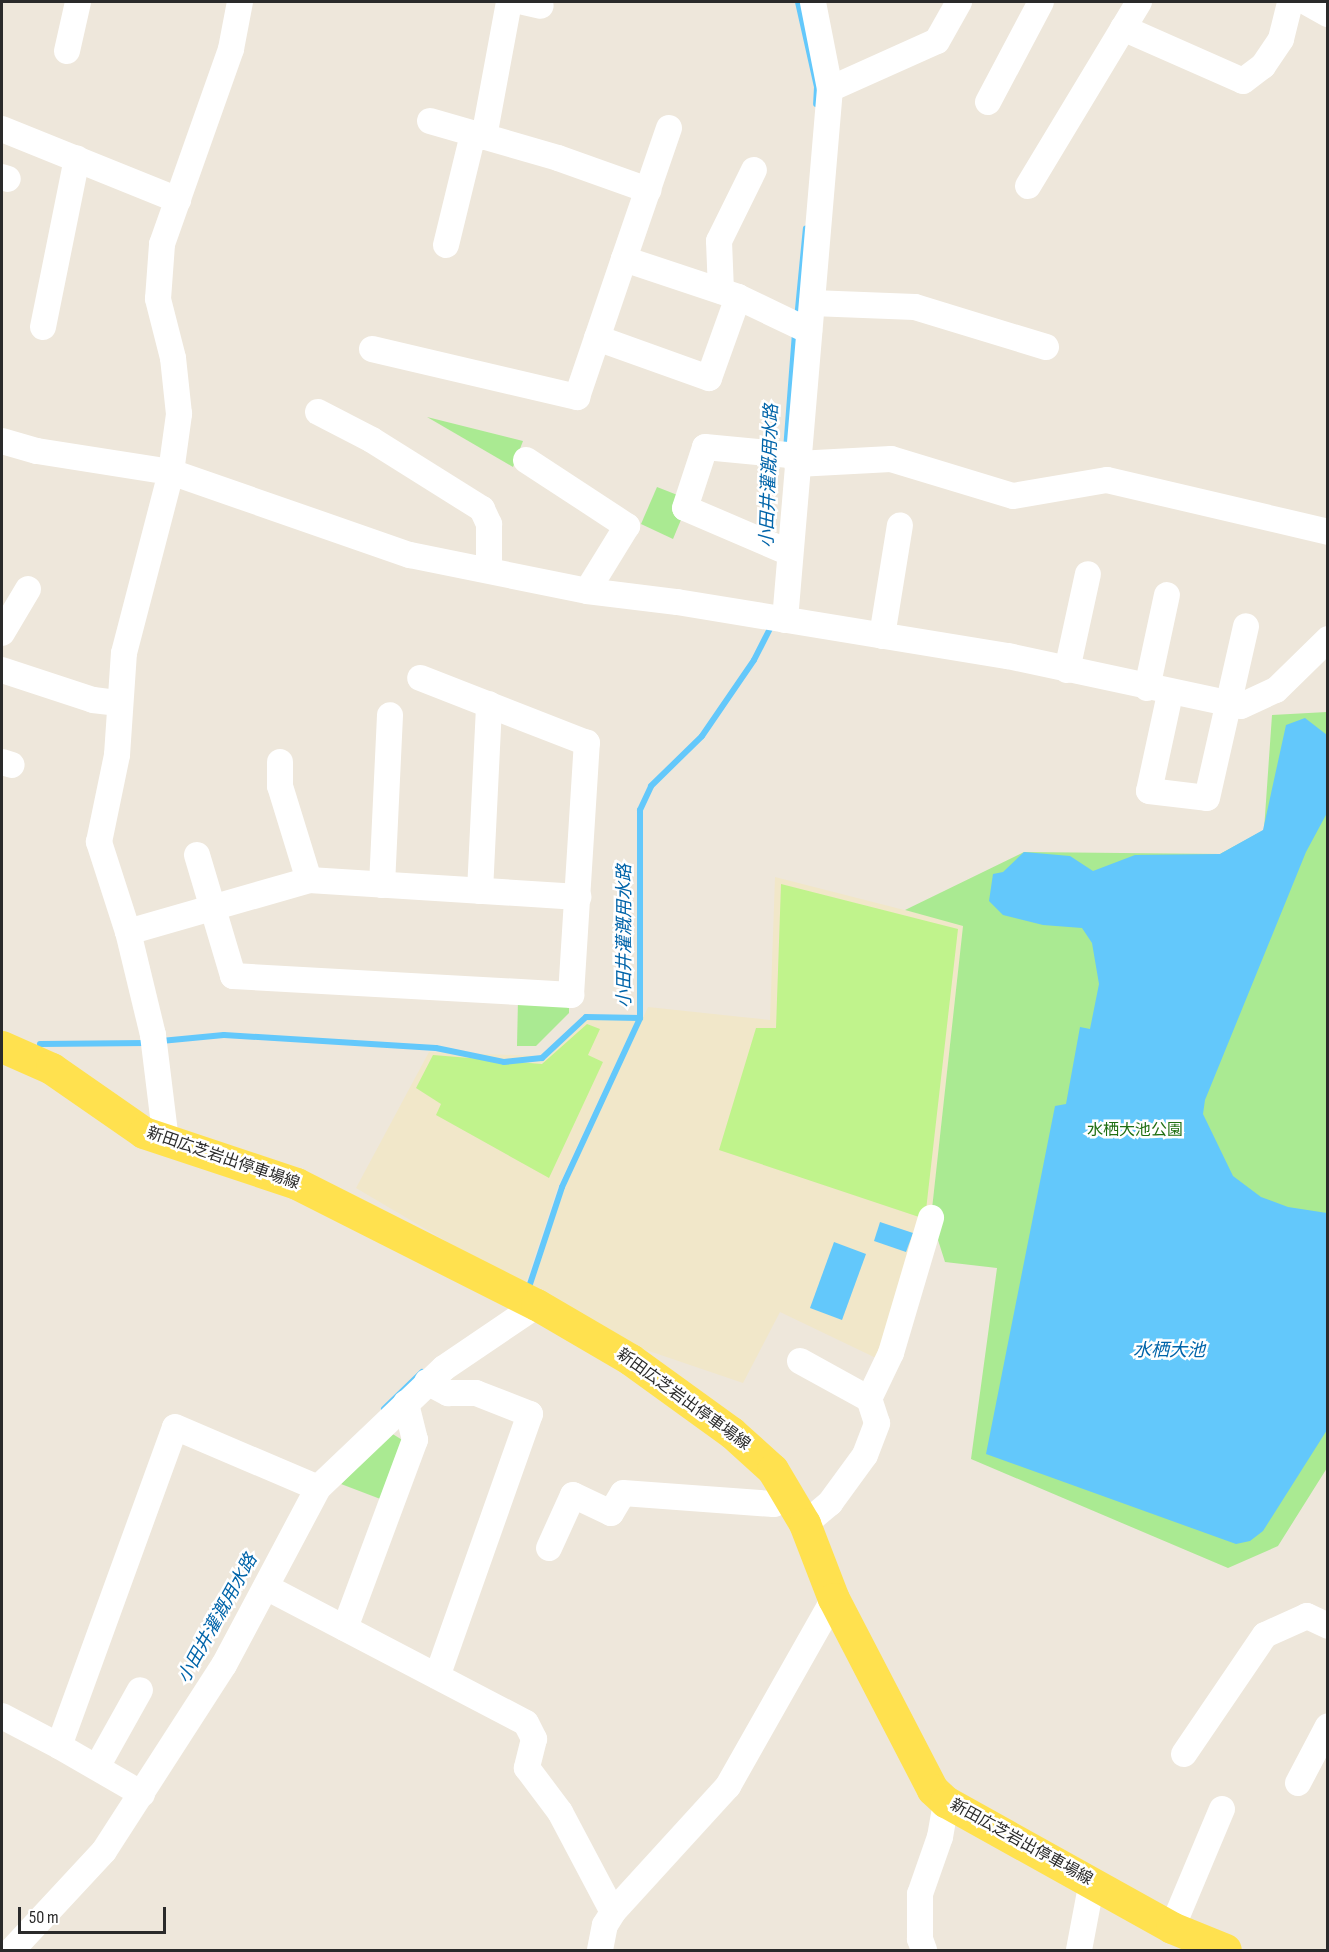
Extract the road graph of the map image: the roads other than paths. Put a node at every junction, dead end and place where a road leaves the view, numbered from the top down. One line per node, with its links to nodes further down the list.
1 (78, 2): 12 (street)
2 (240, 2): 23 (street)
3 (509, 2): 18 (street)
4 (813, 2): 13 (street)
5 (959, 2): 13 (street)
6 (1041, 2): 14 (street)
7 (1138, 2): 11 (street)
8 (1290, 2): 11 (street)
9 (1306, 2): 10 (street)
10 (1328, 14)
11 (1123, 28): 21 (street)
12 (67, 51)
13 (830, 89): 27 (street)
14 (988, 102)
15 (430, 121): 18 (street)
16 (669, 128): 22 (street)
17 (2, 129): 19 (street)
18 (478, 135): 22 (street); 24 (street)
19 (77, 158): 23 (street); 28 (street)
20 (754, 170): 26 (street)
21 (1028, 186)
22 (648, 190): 25 (street)
23 (178, 200): 37 (street)
24 (446, 245)
25 (624, 259): 26 (street); 30 (street)
26 (730, 294): 29 (street); 30 (street)
27 (812, 303): 29 (street); 31 (street)
28 (43, 327)
29 (809, 331): 35 (street)
30 (597, 338): 32 (street)
31 (1046, 347)
32 (372, 349)
33 (318, 412): 41 (street)
34 (2, 441): 37 (street)
35 (792, 457): 39 (street); 40 (street); 40 (street)
36 (526, 460): 44 (street)
37 (171, 472): 41 (street); 55 (street)
38 (900, 525): 49 (street)
39 (1328, 532)
40 (785, 551): 46 (street)
41 (489, 570): 44 (street)
42 (1088, 574): 52 (street)
43 (28, 589): 48 (street)
44 (587, 591): 46 (street)
45 (1167, 595): 54 (street)
46 (775, 618): 49 (street)
47 (1246, 626): 57 (street)
48 (2, 633)
49 (882, 636): 52 (street)
50 (1328, 639): 57 (street)
51 (2, 670): 55 (street)
52 (1067, 670): 54 (street)
53 (420, 678): 56 (street)
54 (1159, 691): 57 (street); 57 (street)
55 (119, 703): 66 (street)
56 (489, 704): 63 (street); 64 (street)
57 (1228, 704)
58 (390, 715): 62 (street)
59 (280, 762): 61 (street)
60 (197, 855): 65 (street)
61 (309, 880): 62 (street); 65 (street)
62 (382, 885): 63 (street)
63 (480, 891): 64 (street)
64 (578, 897): 65 (street)
65 (212, 906): 66 (street)
66 (128, 932): 68 (street)
67 (2, 1047): 68 (main road, 新田広芝岩出停車場線)
68 (166, 1141): 70 (main road, 新田広芝岩出停車場線)
69 (931, 1218): 73 (street)
70 (537, 1305): 72 (street); 76 (main road, 新田広芝岩出停車場線)
71 (800, 1360): 73 (street)
72 (427, 1382): 74 (street); 83 (street)
73 (869, 1399): 77 (street)
74 (406, 1403): 75 (street); 82 (street)
75 (310, 1485): 79 (street); 87 (street)
76 (790, 1497): 77 (main road, 新田広芝岩出停車場線); 78 (street)
77 (805, 1524): 80 (main road, 新田広芝岩出停車場線)
78 (549, 1548)
79 (266, 1587): 82 (street); 91 (street)
80 (834, 1599): 92 (main road, 新田広芝岩出停車場線); 95 (street)
81 (1328, 1626): 88 (street)
82 (345, 1628): 83 (street)
83 (437, 1676): 95 (street)
84 (140, 1690): 89 (street)
85 (2, 1716): 87 (street)
86 (1328, 1726): 90 (street)
87 (59, 1746): 89 (street)
88 (1184, 1754)
89 (97, 1767): 91 (street)
90 (1298, 1783)
91 (136, 1791): 97 (street)
92 (946, 1802): 94 (main road, 新田広芝岩出停車場線); 99 (street)
93 (1222, 1809): 96 (street)
94 (1092, 1881): 96 (main road, 新田広芝岩出停車場線); 100 (street)
95 (613, 1912): 98 (street)
96 (1172, 1928): 101 (main road, 新田広芝岩出停車場線)
97 (12, 1950)
98 (600, 1950)
99 (924, 1950)
100 (1079, 1950)
101 (1226, 1950)

